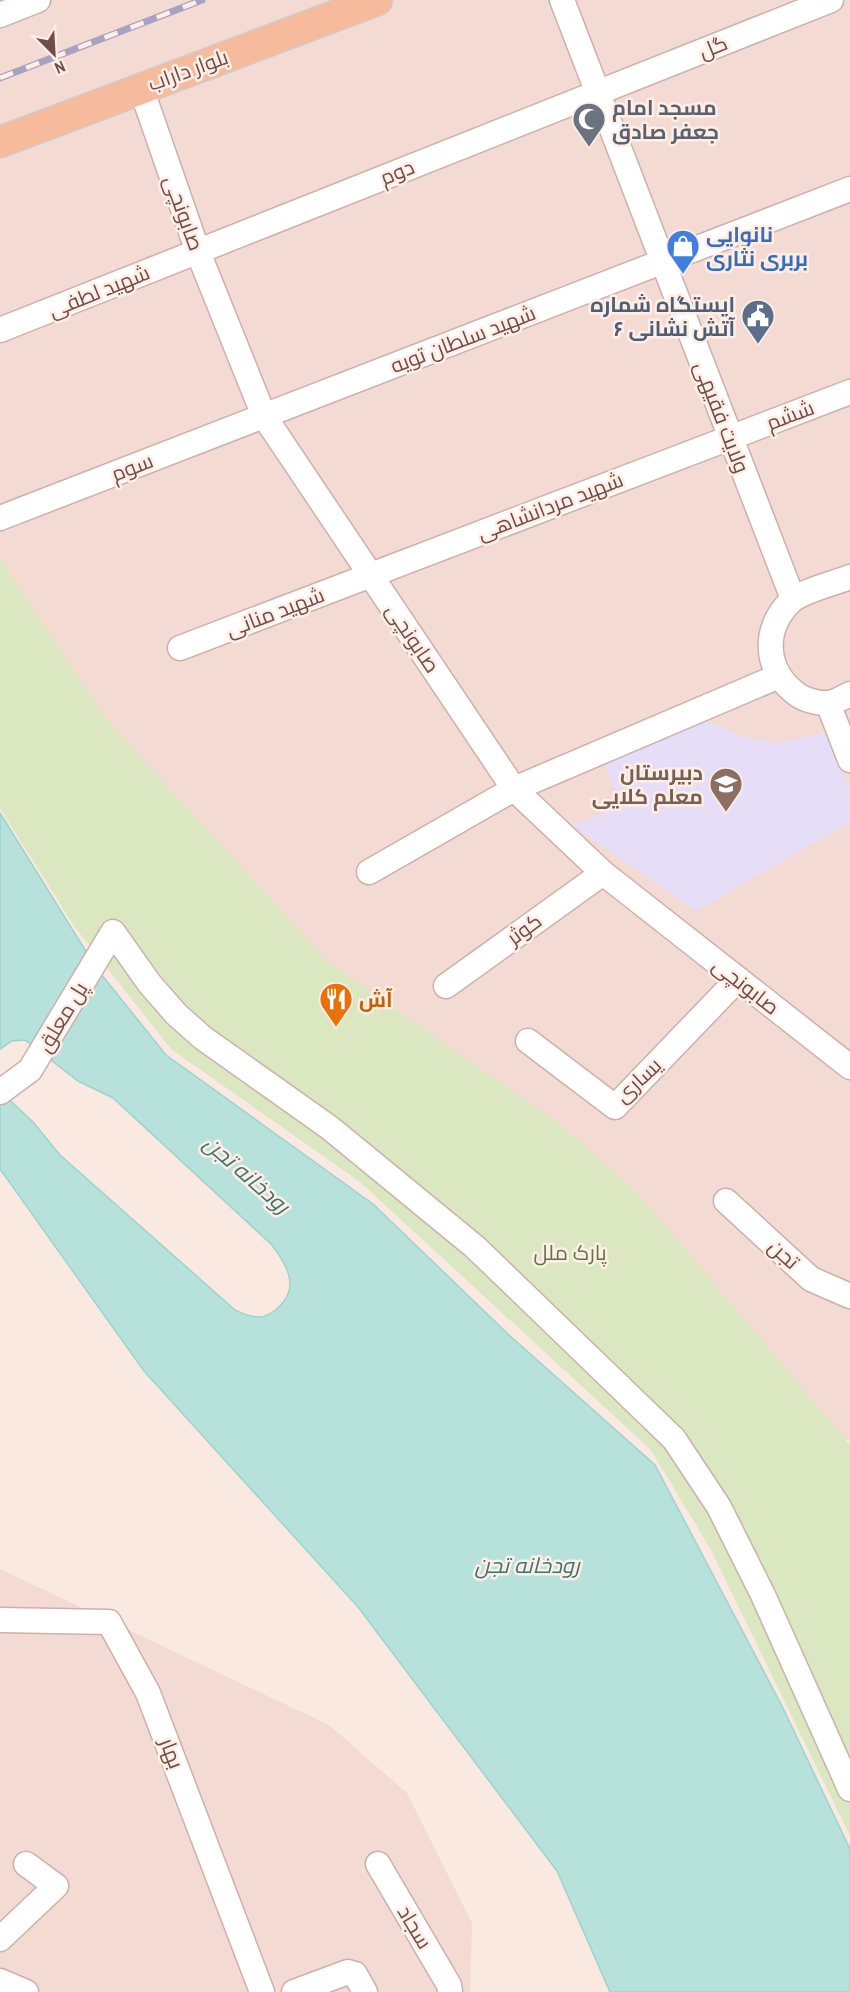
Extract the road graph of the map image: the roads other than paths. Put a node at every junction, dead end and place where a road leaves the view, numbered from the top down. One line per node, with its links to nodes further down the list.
1 (38, 0): 5 (street)
2 (377, 0): 6 (main road, بلوار داراب)
3 (561, 0): 7 (street, ولایت فقیهی)
4 (831, 0): 7 (street, گل)
5 (0, 15)
6 (141, 88): 8 (main road, بلوار داراب); 10 (street, صابونچی)
7 (596, 93): 10 (street, دوم); 11 (street, ولایت فقیهی)
8 (0, 142)
9 (850, 189): 11 (street, شهید سلطان تویه)
10 (198, 252): 12 (street, شهید لطفی); 14 (street, صابونچی)
11 (662, 262): 14 (street, شهید سلطان تویه); 15 (street, ولایت فقیهی)
12 (0, 330)
13 (850, 392): 15 (street, ششم)
14 (264, 416): 16 (street, سوم); 17 (street, صابونچی)
15 (730, 437): 17 (street, شهید مردانشاهی); 19 (street, ولایت فقیهی)
16 (0, 518)
17 (371, 575): 20 (street, شهید منانی); 25 (street, صابونچی)
18 (850, 577): 19 (street)
19 (793, 599): 21 (street)
20 (180, 648)
21 (779, 676): 23 (street); 25 (street)
22 (850, 694): 23 (street)
23 (828, 703): 24 (street)
24 (850, 760)
25 (514, 789): 26 (street); 27 (street, صابونچی)
26 (369, 872)
27 (603, 873): 28 (street, صابونچی); 29 (street, کوثر)
28 (738, 979): 30 (street, یساری); 31 (street, صابونچی)
29 (446, 986)
30 (528, 1041)
31 (850, 1067)
32 (0, 1092): 36 (street, پل معلق)
33 (726, 1201): 34 (street, تجن)
34 (850, 1296)
35 (0, 1620): 42 (street, بهار)
36 (850, 1789)
37 (26, 1864): 39 (street)
38 (378, 1864): 45 (street, سجاد)
39 (0, 1939)
40 (0, 1980): 41 (street)
41 (27, 1992)
42 (262, 1992)
43 (294, 1992): 44 (street)
44 (365, 1992)
45 (450, 1992)

